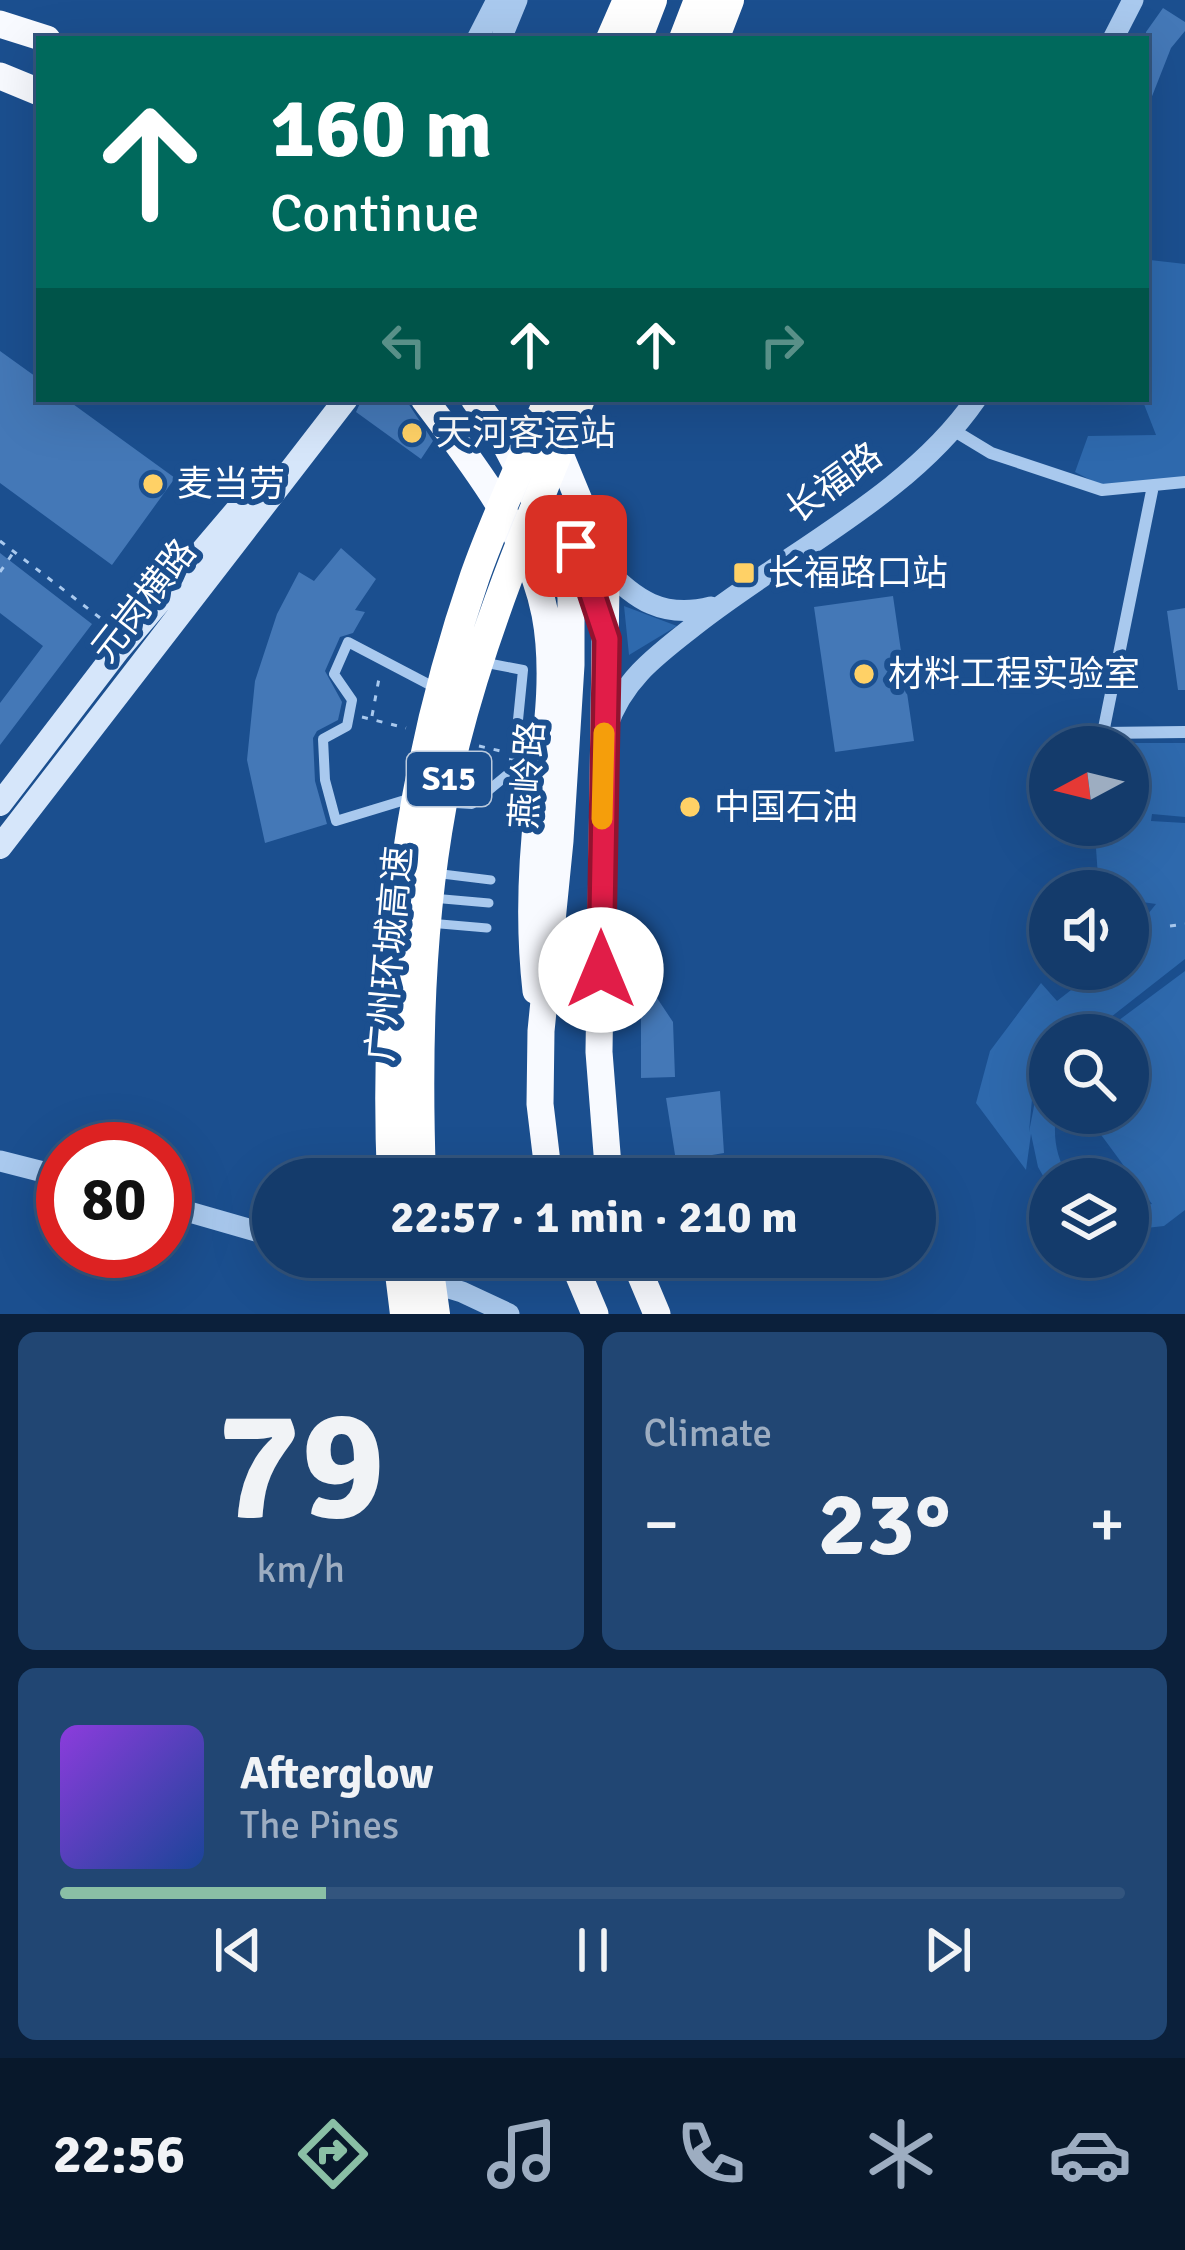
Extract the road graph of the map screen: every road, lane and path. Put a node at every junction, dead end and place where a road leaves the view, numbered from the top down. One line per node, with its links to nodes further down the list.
1 (497, 0): 10 (street)
2 (517, 0): 11 (street)
3 (628, 0): 12 (highway)
4 (652, 0): 13 (highway)
5 (699, 0): 14 (highway)
6 (729, 0): 15 (highway)
7 (1133, 0): 16 (street)
8 (0, 24): 9 (highway)
9 (38, 36)
10 (479, 36)
11 (502, 36)
12 (612, 36)
13 (638, 36)
14 (685, 36)
15 (715, 36)
16 (1115, 36)
17 (0, 76): 18 (highway)
18 (36, 91)
19 (327, 402): 32 (main road, 元岗横路)
20 (344, 402): 46 (main road, 元岗横路)
21 (426, 402): 55 (highway)
22 (476, 402): 55 (highway, 燕岭路)
23 (497, 402): 39 (highway)
24 (536, 402): 35 (highway, 燕岭路)
25 (548, 402): 56 (highway, 广州环城高速 / S15, bridge)
26 (579, 402): 57 (highway, 广州环城高速 / S15, bridge)
27 (974, 402): 28 (street, 长福路)
28 (953, 430): 31 (street); 37 (street, 长福路)
29 (219, 466): 32 (path)
30 (1185, 482): 31 (street)
31 (1153, 486): 42 (street)
32 (253, 493): 38 (main road, 元岗横路)
33 (0, 541): 34 (path)
34 (14, 552): 36 (path); 38 (path)
35 (602, 566): 37 (street); 39 (highway, 燕岭路)
36 (0, 572)
37 (718, 606): 43 (street, 长福路)
38 (128, 639): 45 (main road, 元岗横路)
39 (607, 639): 43 (highway, 燕岭路)
40 (382, 656): 41 (path)
41 (371, 720)
42 (1185, 732)
43 (604, 733): 59 (highway, 燕岭路)
44 (323, 739): 44 (street)
45 (0, 804)
46 (0, 848)
47 (423, 872): 48 (lane)
48 (491, 880)
49 (420, 897): 50 (lane)
50 (489, 902)
51 (418, 922): 54 (lane)
52 (1185, 924): 53 (path)
53 (1169, 926)
54 (487, 928)
55 (541, 1031): 58 (highway, 燕岭路)
56 (392, 1158)
57 (420, 1158)
58 (546, 1158)
59 (607, 1158)
60 (0, 1161): 61 (street)
61 (36, 1170)
62 (192, 1213): 63 (street)
63 (252, 1230)
64 (401, 1278): 69 (highway, bridge)
65 (416, 1278): 71 (street)
66 (430, 1278): 70 (highway, bridge)
67 (580, 1278): 72 (highway)
68 (642, 1278): 73 (highway)
69 (405, 1314)
70 (434, 1314)
71 (508, 1314)
72 (596, 1314)
73 (657, 1314)

